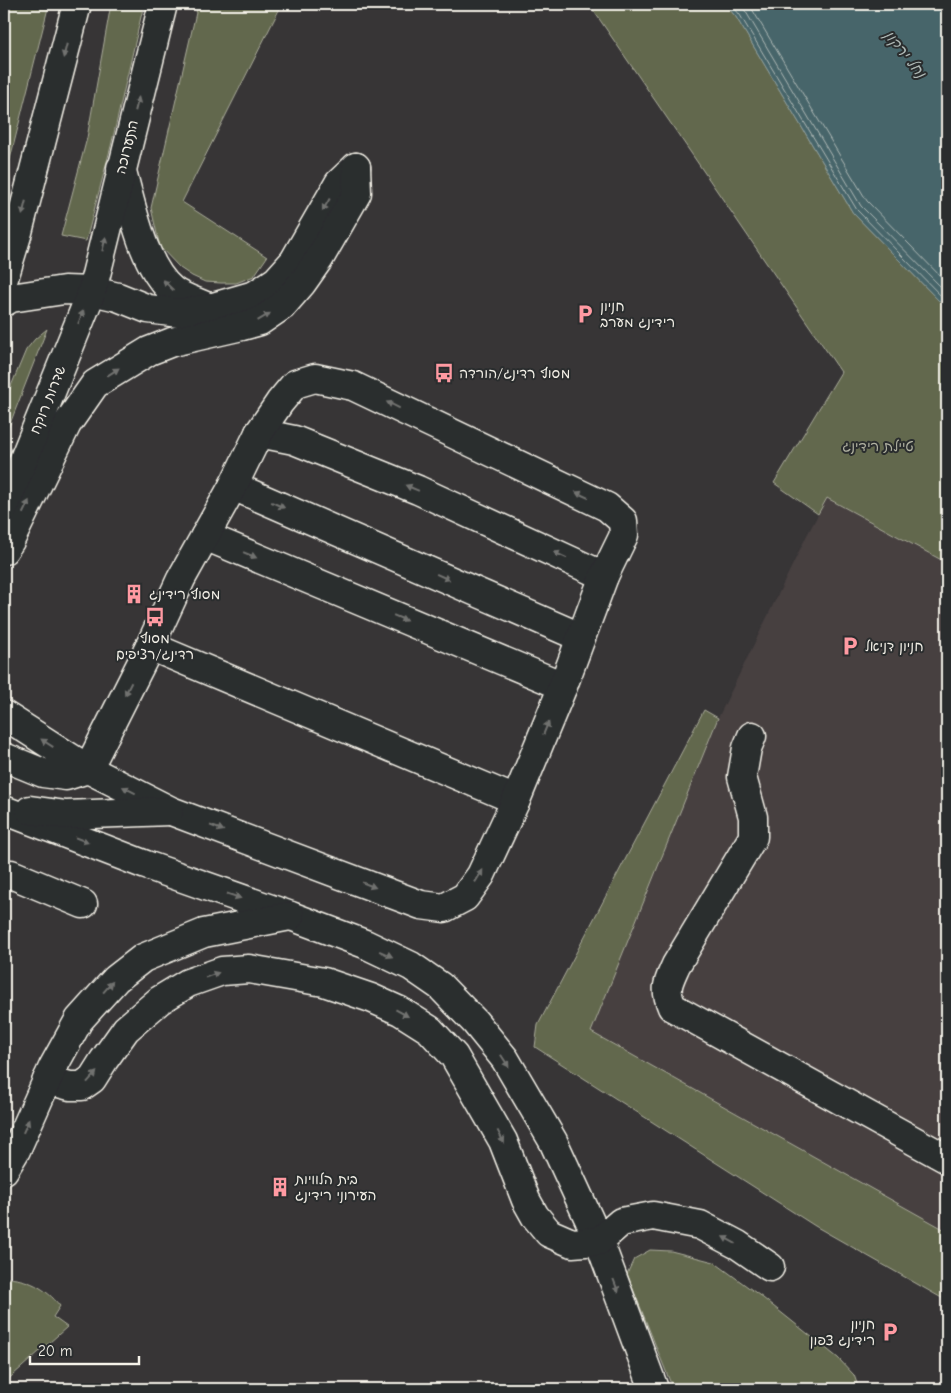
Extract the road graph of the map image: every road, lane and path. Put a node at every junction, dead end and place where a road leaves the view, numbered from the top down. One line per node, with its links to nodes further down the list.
1 (77, 4): 4 (main road, one-way to 4)
2 (163, 4): 3 (main road, התערוכה, one-way to 2)
3 (121, 168): 5 (main road, התערוכה, one-way to 3); 7 (main road, one-way to 3)
4 (4, 278)
5 (92, 291): 6 (main road); 7 (main road); 10 (main road, שדרות רוקח, one-way to 5)
6 (4, 302)
7 (210, 308): 12 (main road, one-way to 7)
8 (259, 433): 9 (main road); 13 (main road, one-way to 8); 13 (main road, one-way to 8)
9 (233, 486): 11 (main road); 14 (main road, one-way to 14)
10 (4, 508)
11 (205, 536): 15 (main road); 16 (main road, one-way to 16)
12 (4, 550)
13 (604, 576): 14 (main road)
14 (580, 637): 16 (main road)
15 (150, 646): 20 (main road, one-way to 20); 21 (main road)
16 (563, 686): 21 (main road, one-way to 16)
17 (4, 715): 20 (main road, one-way to 17)
18 (752, 736): 28 (main road)
19 (4, 757): 20 (main road)
20 (88, 769): 23 (main road, one-way to 20)
21 (516, 800): 23 (main road, one-way to 21)
22 (4, 808): 23 (main road); 26 (main road, one-way to 26)
23 (171, 810)
24 (4, 874): 25 (main road)
25 (83, 904)
26 (291, 916): 27 (main road, one-way to 26); 30 (main road, one-way to 30)
27 (47, 1080): 29 (main road, one-way to 27); 30 (main road, one-way to 30)
28 (947, 1159)
29 (4, 1170)
30 (599, 1241): 31 (main road, one-way to 30); 32 (main road, one-way to 32)
31 (770, 1267)
32 (654, 1389)

